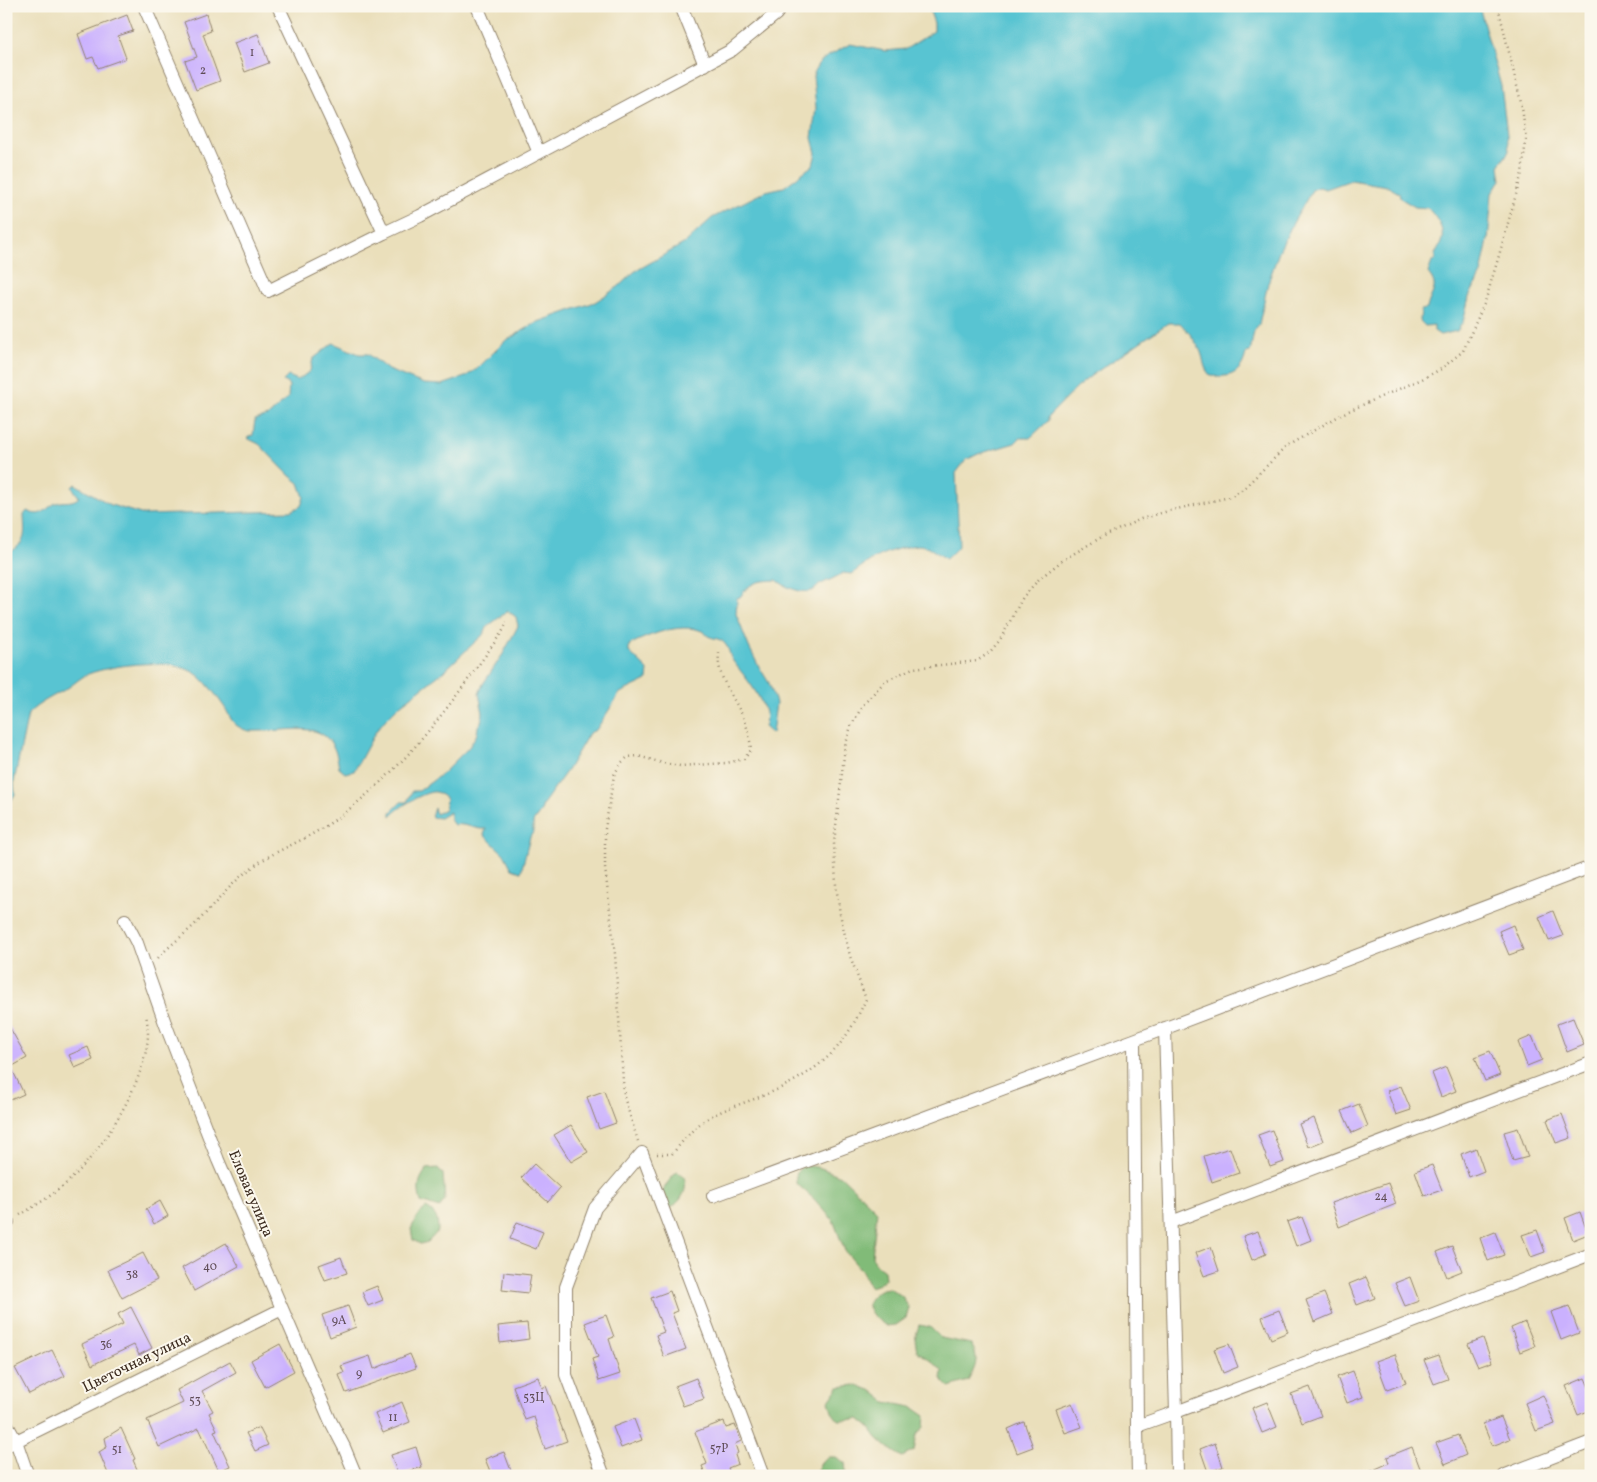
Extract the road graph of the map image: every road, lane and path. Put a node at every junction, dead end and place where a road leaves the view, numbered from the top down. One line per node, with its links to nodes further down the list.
1 (144, 6): 9 (street)
2 (278, 6): 9 (street)
3 (476, 6): 8 (street)
4 (681, 6): 7 (street)
5 (782, 6): 7 (street)
6 (1498, 6): 19 (path)
7 (704, 65): 8 (street)
8 (539, 153): 9 (street)
9 (384, 233)
10 (506, 622): 14 (path)
11 (719, 653): 19 (path)
12 (1591, 867): 16 (street)
13 (125, 920): 14 (street, Еловая улица)
14 (147, 972): 24 (street, Еловая улица)
15 (145, 1005): 22 (path)
16 (1165, 1028): 17 (street); 21 (street)
17 (1134, 1040): 20 (street); 27 (street)
18 (1591, 1063): 21 (street)
19 (642, 1153): 32 (street); 33 (street)
20 (713, 1196)
21 (1171, 1222): 25 (street)
22 (7, 1223)
23 (1591, 1254): 25 (street)
24 (282, 1309): 29 (street, Цветочная улица); 31 (street, Еловая улица)
25 (1176, 1412): 27 (street); 35 (street)
26 (6, 1423): 29 (street)
27 (1137, 1426): 34 (street)
28 (1591, 1442): 36 (street)
29 (11, 1443): 30 (street)
30 (28, 1476)
31 (356, 1476)
32 (604, 1476)
33 (763, 1476)
34 (1138, 1476)
35 (1177, 1476)
36 (1503, 1476)

